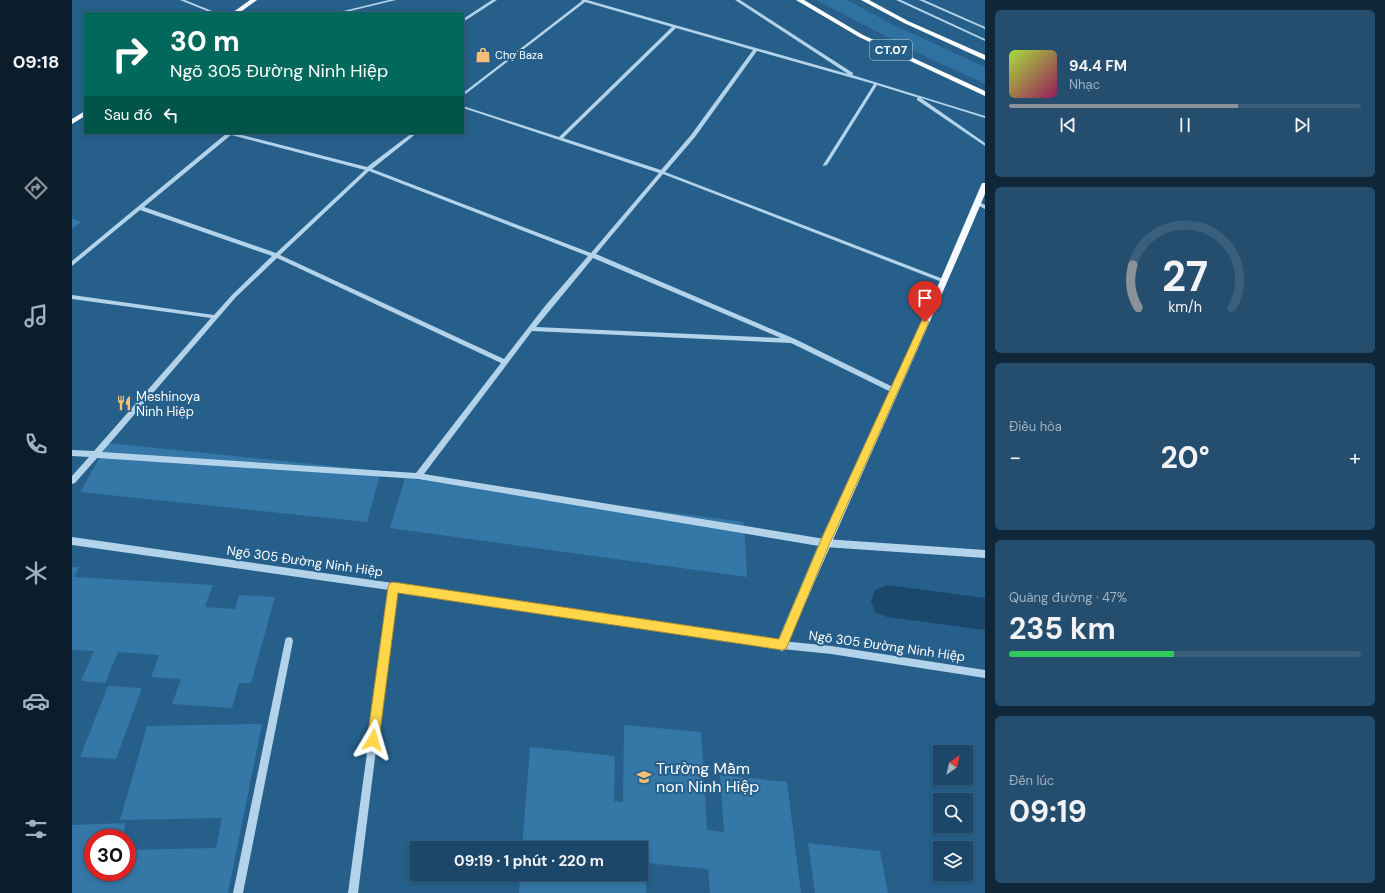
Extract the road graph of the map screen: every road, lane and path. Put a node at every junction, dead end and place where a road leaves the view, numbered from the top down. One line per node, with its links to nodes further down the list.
1 (182, 0): 13 (street)
2 (254, 0): 14 (main road)
3 (394, 0): 15 (street)
4 (495, 0): 16 (street)
5 (584, 0): 17 (street); 24 (street)
6 (737, 0): 22 (street)
7 (799, 0): 25 (highway, CT.07)
8 (864, 0): 21 (highway, CT.07)
9 (898, 0): 19 (street)
10 (921, 0): 12 (street)
11 (938, 0): 12 (street)
12 (934, 6): 18 (street)
13 (212, 12)
14 (236, 12)
15 (341, 12)
16 (464, 20)
17 (674, 26): 20 (street); 34 (street)
18 (985, 28)
19 (985, 40)
20 (756, 48): 22 (street); 38 (street)
21 (985, 58)
22 (856, 78): 23 (street)
23 (876, 84): 26 (street); 36 (street)
24 (464, 94)
25 (985, 94)
26 (912, 95): 29 (street); 35 (street)
27 (464, 107): 34 (street)
28 (84, 114): 30 (main road)
29 (985, 117)
30 (72, 122)
31 (228, 134): 41 (street)
32 (233, 134): 37 (street)
33 (414, 134): 37 (street)
34 (559, 139): 38 (street)
35 (985, 145)
36 (825, 165)
37 (368, 169): 42 (street); 43 (street)
38 (662, 172): 42 (street); 45 (street)
39 (985, 185): 40 (main road)
40 (981, 205): 45 (main road)
41 (140, 208): 43 (street); 44 (street)
42 (592, 255): 48 (street); 49 (street)
43 (277, 256): 47 (street); 50 (street)
44 (72, 264)
45 (944, 281): 51 (main road)
46 (72, 298): 47 (street)
47 (216, 317): 53 (street)
48 (531, 329): 49 (street); 50 (street)
49 (793, 341): 51 (street)
50 (505, 362): 54 (street)
51 (893, 390): 57 (main road)
52 (72, 453): 53 (street)
53 (95, 456): 54 (street); 55 (street)
54 (418, 476): 57 (street)
55 (72, 482)
56 (72, 541): 59 (street, Ngõ 305 Đường Ninh Hiệp)
57 (825, 543): 58 (street); 61 (main road)
58 (985, 554)
59 (393, 587): 61 (street, Ngõ 305 Đường Ninh Hiệp); 64 (street)
60 (289, 641): 63 (street)
61 (782, 645): 62 (street, Ngõ 305 Đường Ninh Hiệp)
62 (985, 674)
63 (238, 893)
64 (353, 893)

